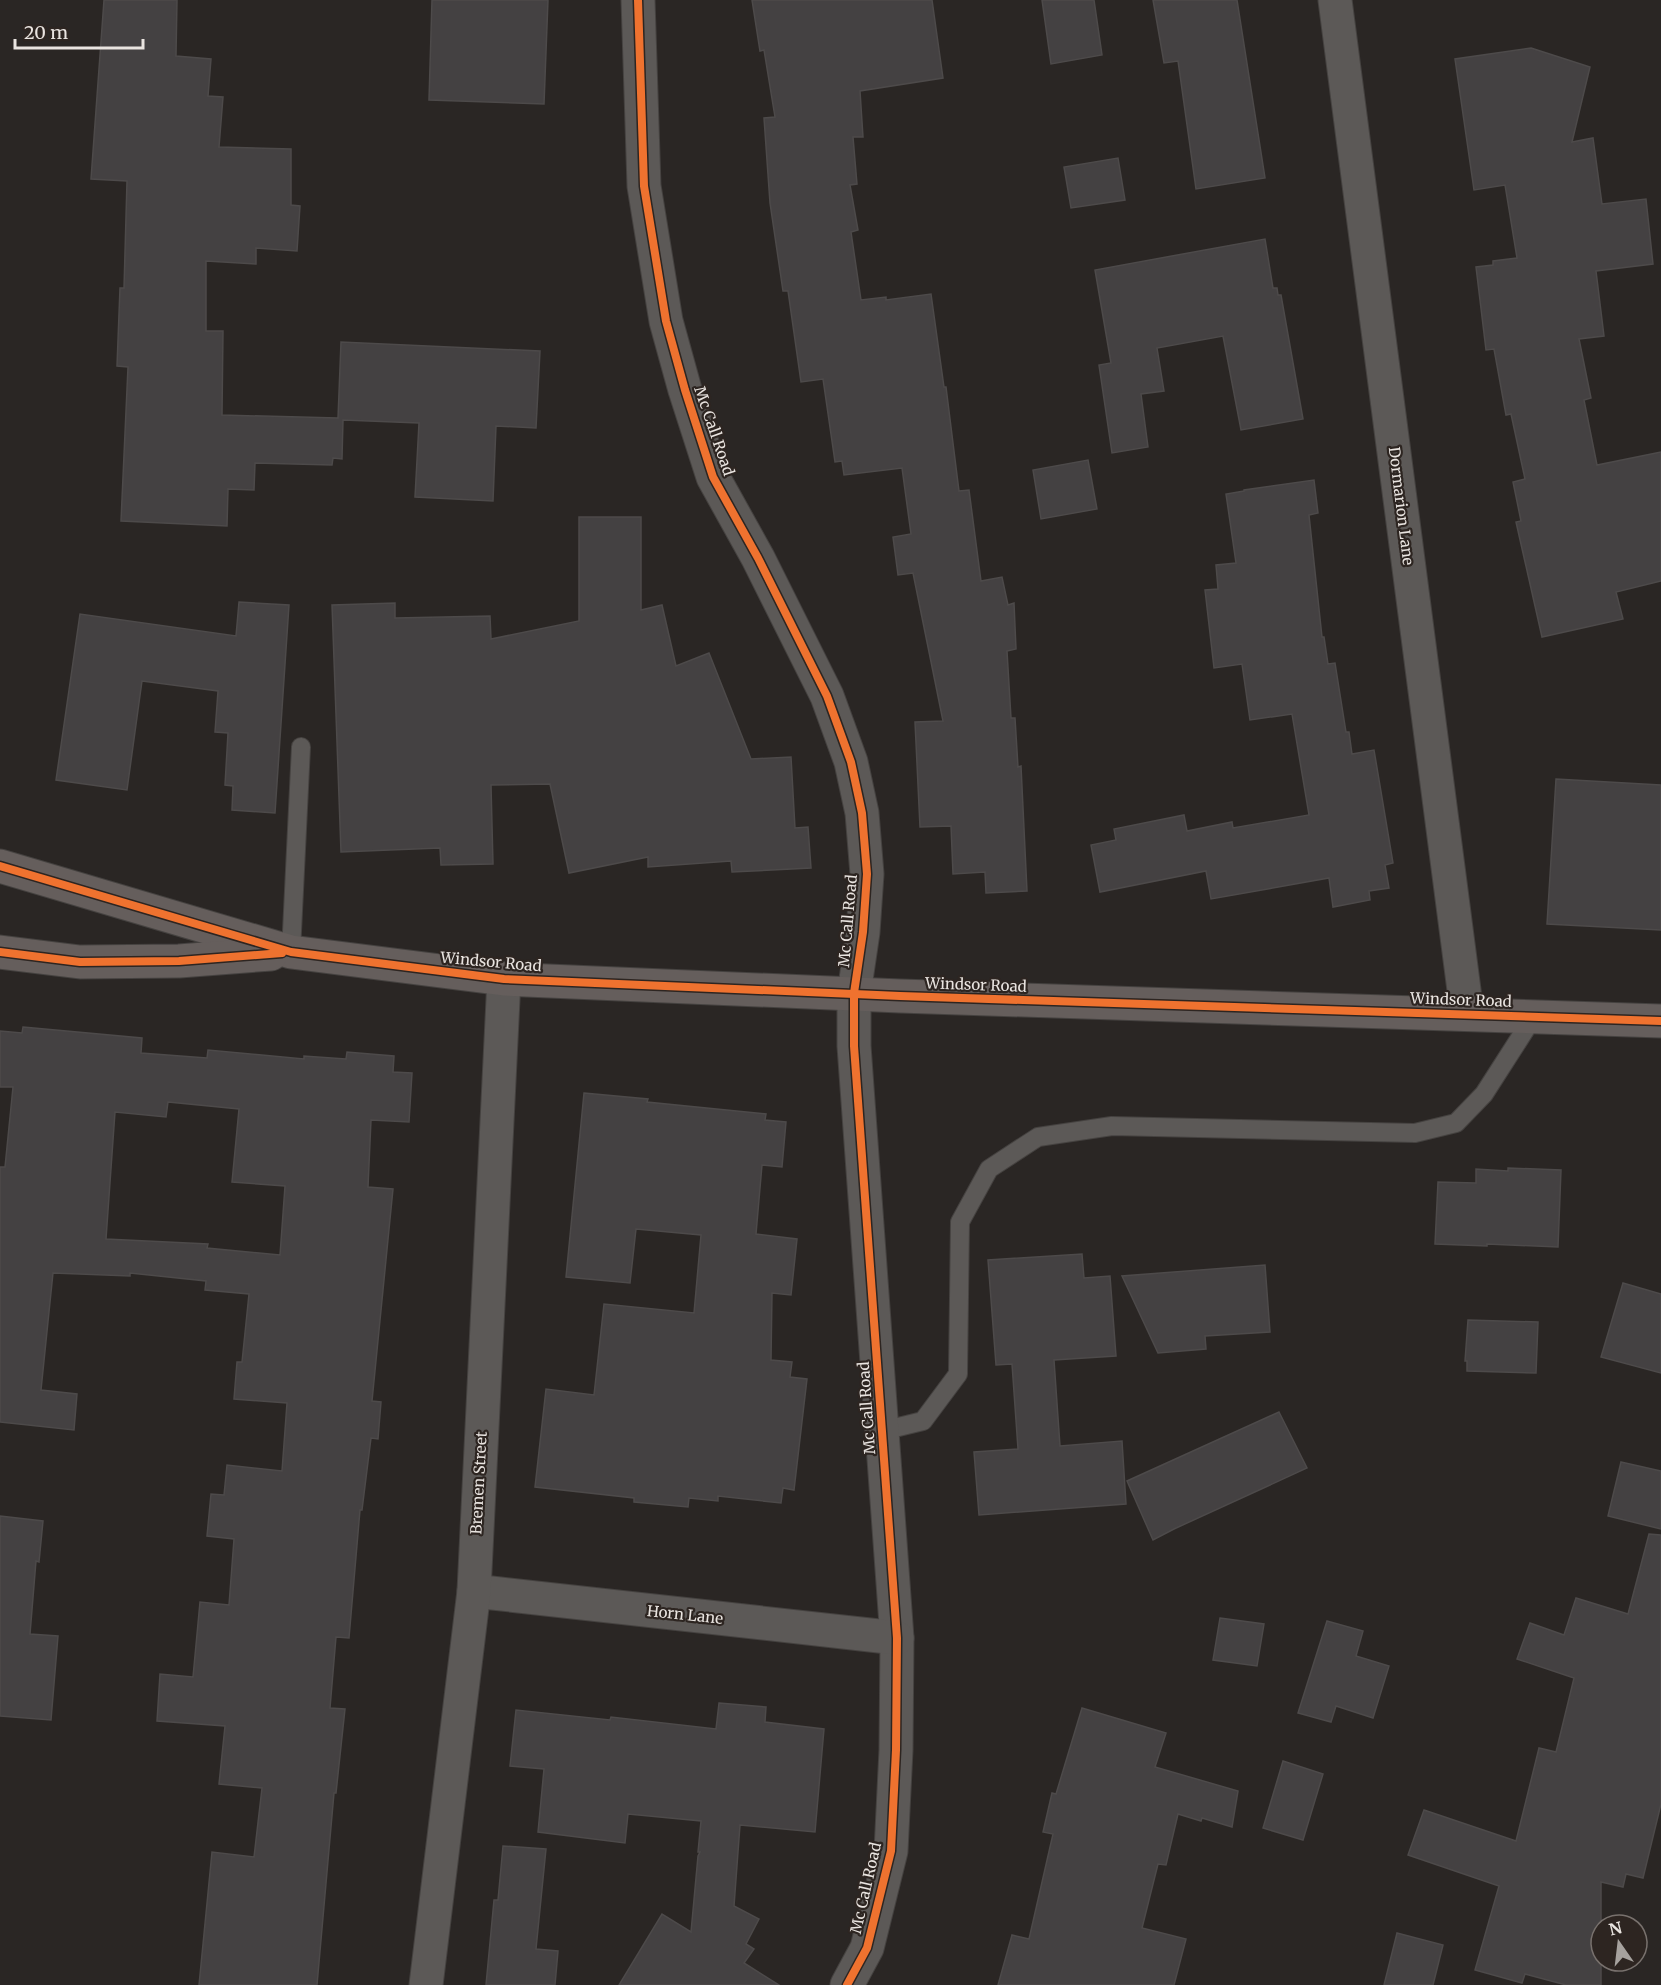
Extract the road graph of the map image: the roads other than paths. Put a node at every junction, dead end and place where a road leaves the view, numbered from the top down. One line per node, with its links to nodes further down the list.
1 (638, 0): 8 (street, Mc Call Road)
2 (1335, 0): 9 (street, Dormarion Lane)
3 (301, 747): 6 (lane)
4 (0, 866): 6 (street, Windsor Road)
5 (0, 952): 6 (street, Windsor Road)
6 (291, 952): 7 (street, Windsor Road)
7 (504, 979): 8 (street, Windsor Road); 13 (street, Bremen Street)
8 (854, 993): 9 (street, Windsor Road); 12 (street, Mc Call Road)
9 (1467, 1013): 10 (street, Windsor Road)
10 (1534, 1016): 11 (street, Windsor Road); 12 (lane)
11 (1661, 1021)
12 (882, 1431): 14 (street, Mc Call Road)
13 (474, 1591): 14 (street, Horn Lane); 15 (street, Bremen Street)
14 (897, 1638): 16 (street, Mc Call Road)
15 (426, 1985)
16 (847, 1985)

